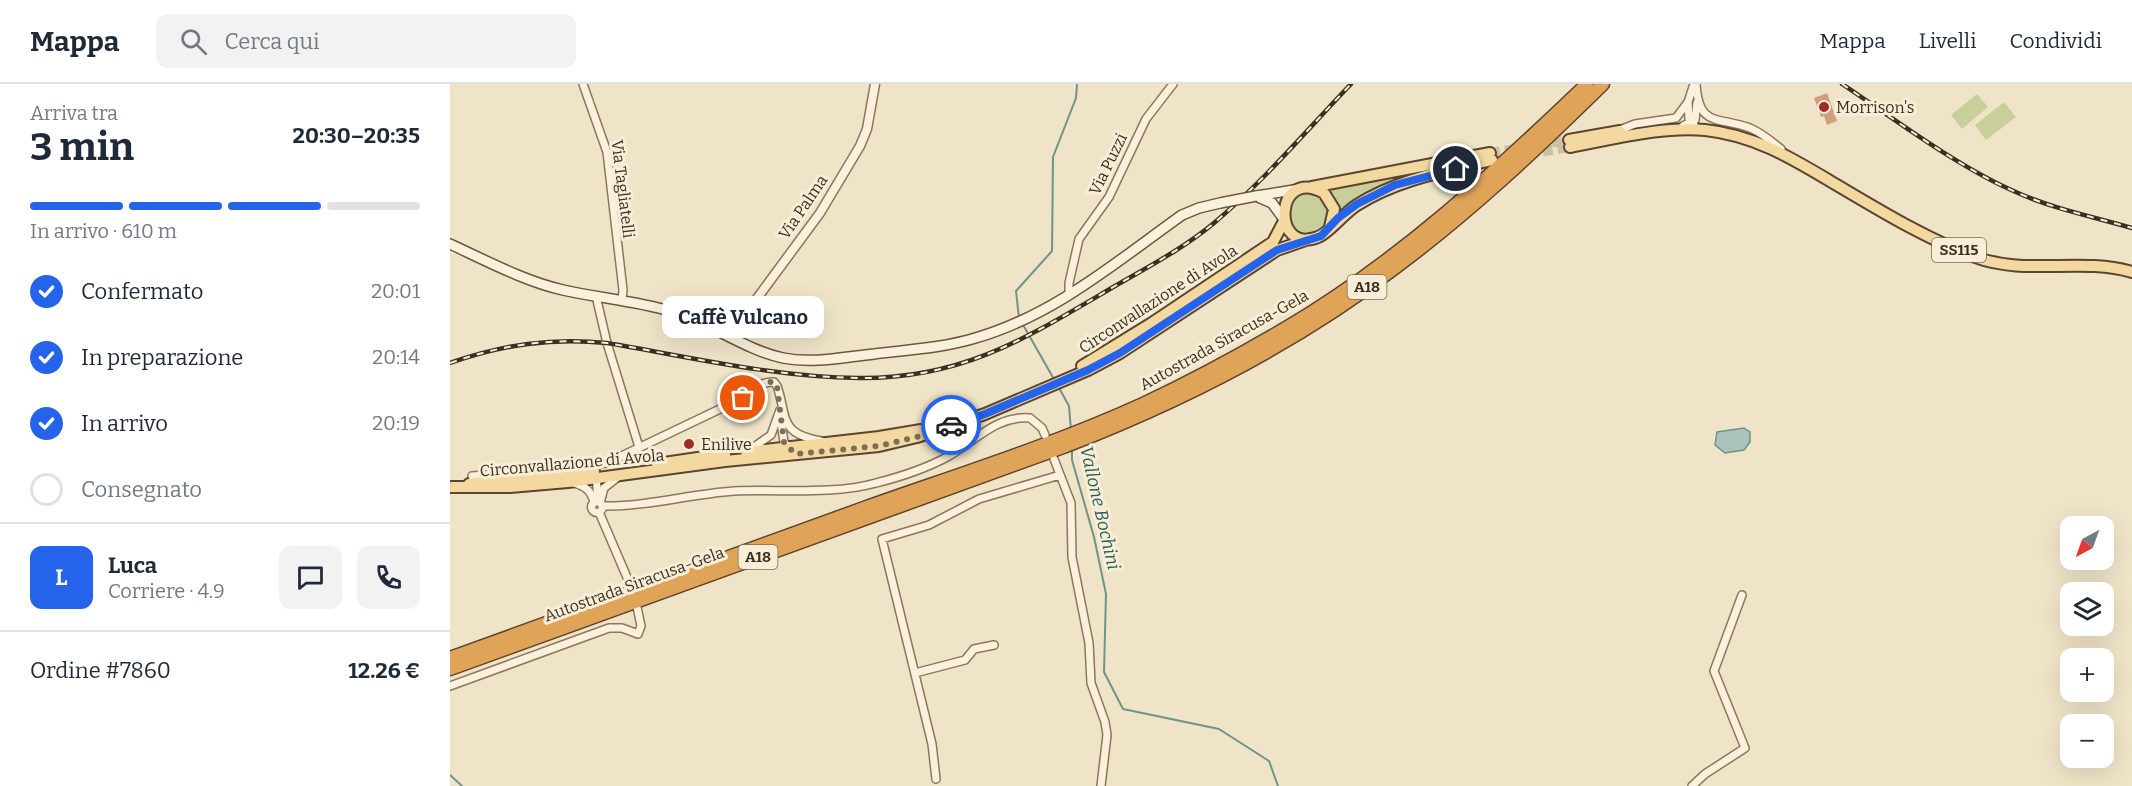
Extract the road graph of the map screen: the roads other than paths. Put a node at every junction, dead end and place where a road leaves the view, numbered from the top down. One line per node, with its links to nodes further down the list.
1 (583, 84): 24 (street, Via Tagliatelli)
2 (875, 84): 25 (street, Via Palma)
3 (1173, 84): 22 (street, Via Puzzi)
4 (1587, 84): 29 (highway, Autostrada Siracusa-Gela / A18)
5 (1604, 84): 29 (highway, Autostrada Siracusa-Gela / A18)
6 (1695, 84): 7 (street); 8 (street)
7 (1688, 102): 9 (street); 10 (street)
8 (1697, 102): 9 (street); 13 (street)
9 (1692, 123): 10 (main road, SS115); 11 (street); 12 (street); 13 (main road, SS115)
10 (1614, 132): 11 (main road, SS115)
11 (1631, 136): 12 (main road, SS115)
12 (1738, 136): 14 (main road, SS115)
13 (1781, 149): 14 (main road, SS115)
14 (1804, 166): 21 (main road, SS115)
15 (1303, 189): 16 (main road); 17 (main road); 18 (main road); 18 (main road)
16 (1256, 196): 17 (main road); 22 (main road, bridge)
17 (1284, 219): 19 (main road); 26 (main road, Circonvallazione di Avola)
18 (1330, 227): 19 (main road)
19 (1309, 239): 26 (main road, Circonvallazione di Avola)
20 (450, 244): 23 (main road)
21 (2132, 272)
22 (1069, 295): 25 (main road)
23 (596, 296): 24 (main road); 33 (street)
24 (622, 300): 25 (main road)
25 (730, 335)
26 (1065, 379): 28 (main road, Circonvallazione di Avola)
27 (781, 413): 32 (street); 33 (street); 34 (street); 35 (street)
28 (938, 429): 32 (main road, Circonvallazione di Avola); 35 (main road, Circonvallazione di Avola)
29 (1091, 431): 31 (highway, A18)
30 (1046, 435): 43 (street)
31 (1065, 441): 48 (highway, Autostrada Siracusa-Gela / A18); 49 (highway, Autostrada Siracusa-Gela / A18)
32 (830, 442): 35 (main road, Circonvallazione di Avola)
33 (639, 447): 39 (street)
34 (746, 452): 35 (main road, Circonvallazione di Avola); 37 (main road, Circonvallazione di Avola)
35 (788, 452): 40 (main road, Circonvallazione di Avola)
36 (1054, 459): 38 (street)
37 (593, 475): 40 (main road, Circonvallazione di Avola); 41 (main road, Circonvallazione di Avola); 42 (main road, Circonvallazione di Avola); 43 (street)
38 (1060, 475): 50 (street); 53 (street)
39 (472, 476)
40 (620, 476): 43 (street)
41 (568, 482): 42 (main road, Circonvallazione di Avola); 43 (street)
42 (454, 487)
43 (598, 504): 44 (street)
44 (629, 582)
45 (1742, 595): 54 (street)
46 (637, 608): 51 (street)
47 (994, 645): 50 (street)
48 (450, 658)
49 (450, 669)
50 (915, 673): 52 (street)
51 (450, 686)
52 (936, 779)
53 (1101, 786)
54 (1692, 786)

